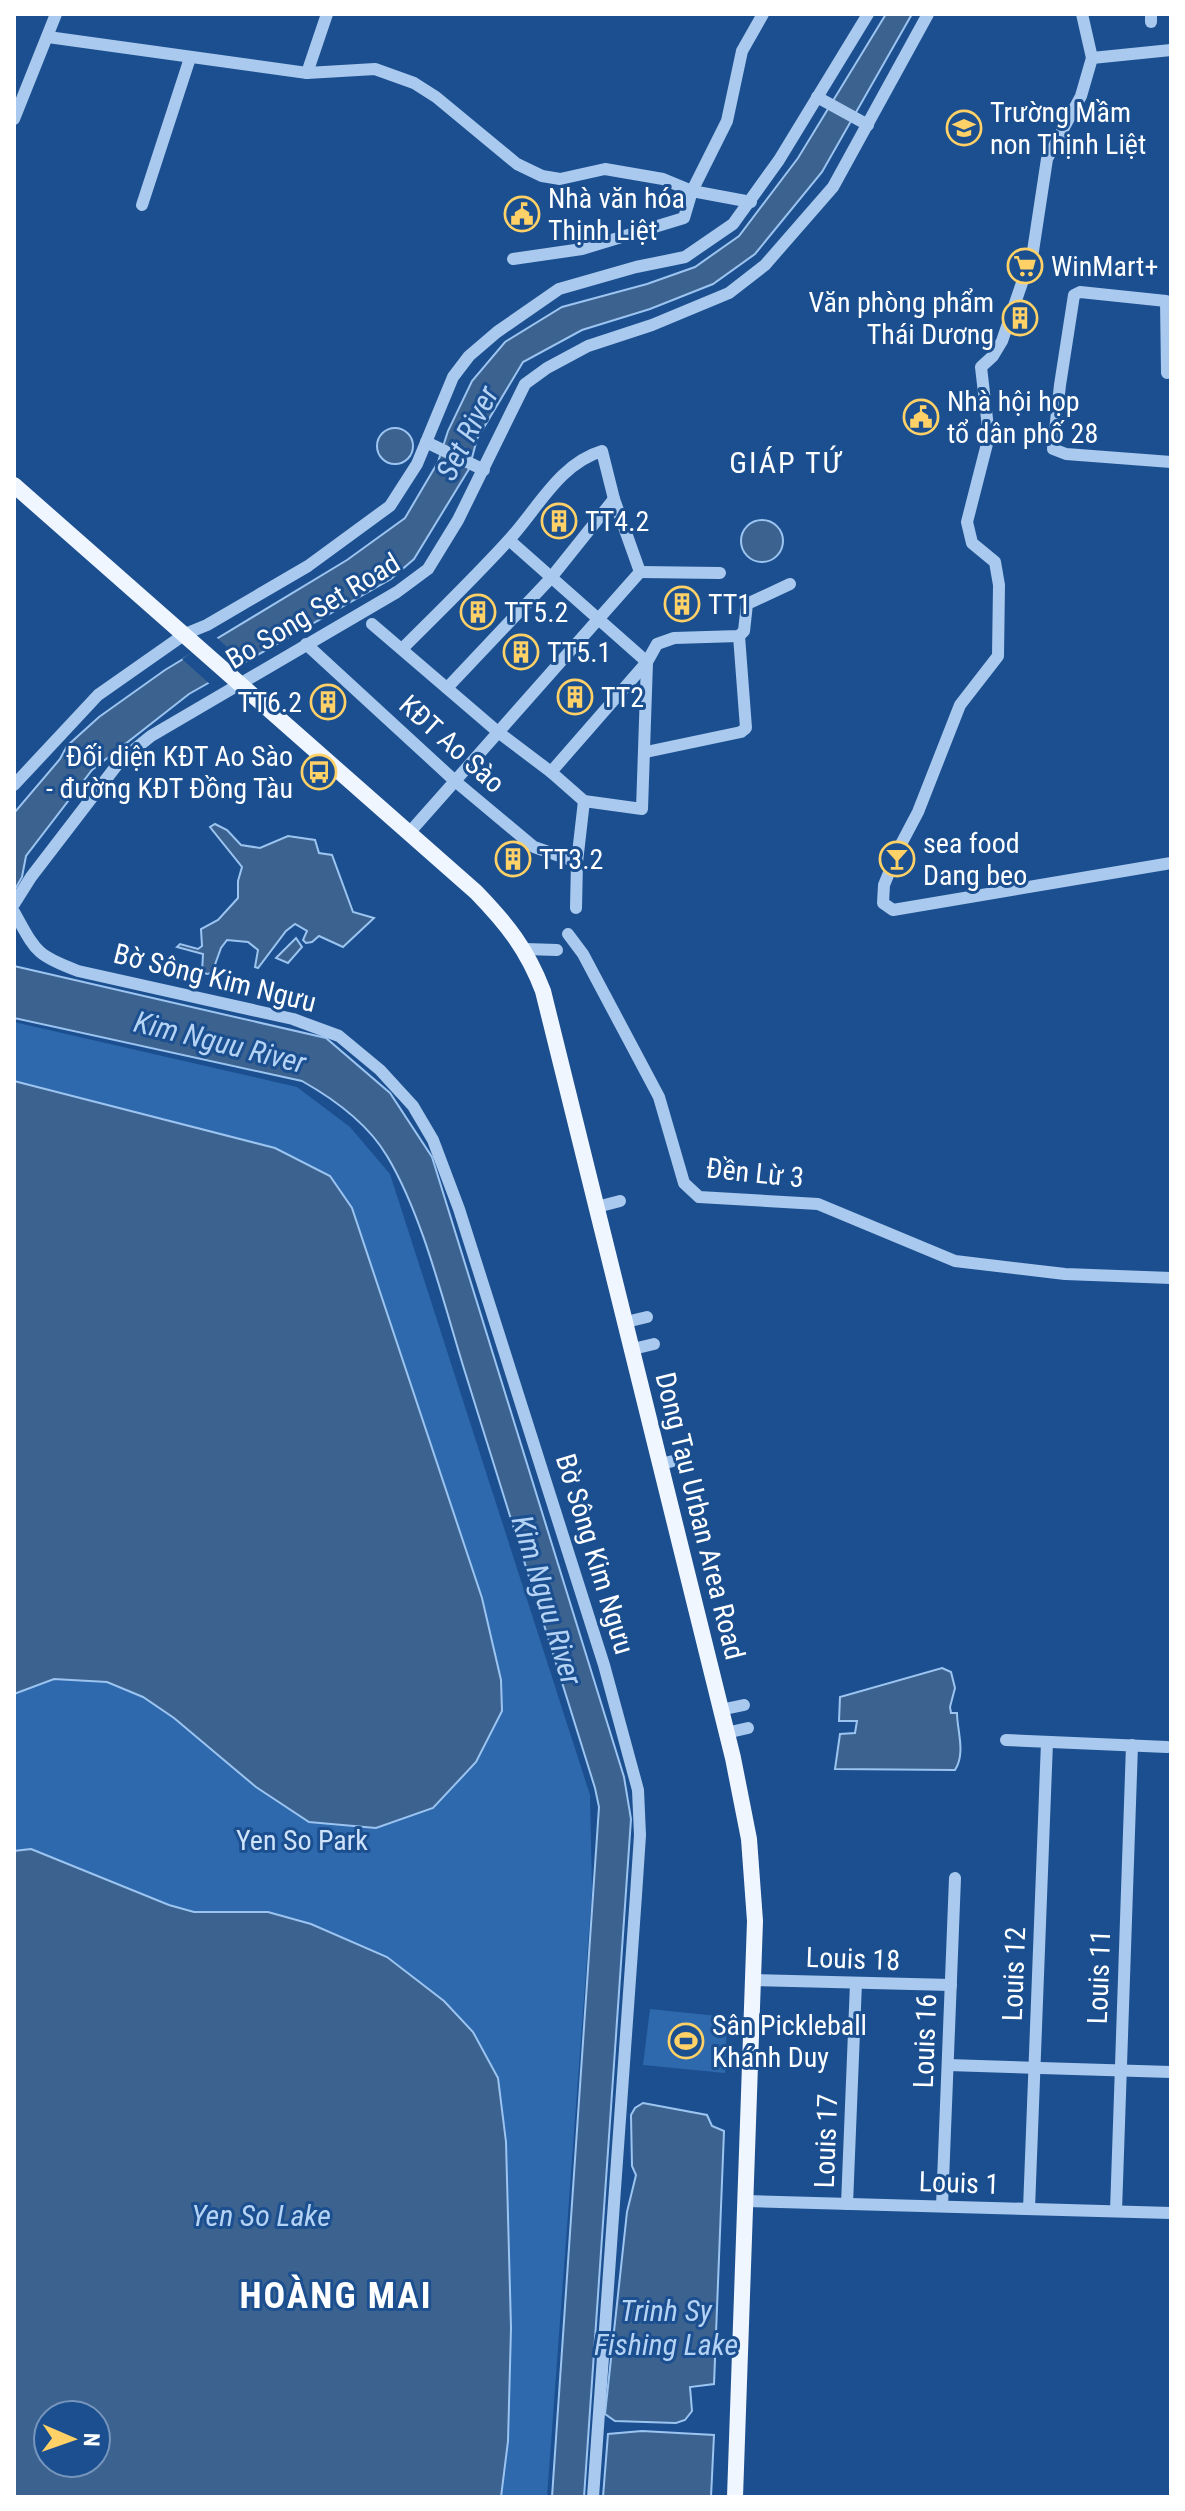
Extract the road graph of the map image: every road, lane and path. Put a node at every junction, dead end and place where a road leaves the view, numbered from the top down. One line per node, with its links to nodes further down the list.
1 (56, 14): 7 (street)
2 (327, 14): 11 (street)
3 (763, 14): 15 (street)
4 (868, 14): 12 (street)
5 (928, 14): 14 (street, Bo Song Set Road)
6 (1082, 14): 10 (street)
7 (48, 37): 9 (street); 13 (street)
8 (1171, 50): 10 (street)
9 (190, 58): 11 (street); 17 (street)
10 (1092, 58): 47 (street)
11 (307, 73): 15 (street)
12 (817, 97): 14 (street); 16 (street)
13 (14, 119)
14 (864, 122): 22 (street, Bo Song Set Road)
15 (692, 191): 16 (street); 18 (street)
16 (751, 202): 20 (street, Bo Song Set Road)
17 (142, 205)
18 (513, 259)
19 (1167, 373): 21 (street)
20 (426, 442): 22 (street); 33 (street, Bo Song Set Road)
21 (1171, 462)
22 (478, 467): 34 (street, Bo Song Set Road)
23 (14, 485): 33 (main road)
24 (614, 499): 25 (street, KĐT Ao Sào); 26 (street, KĐT Ao Sào); 28 (street, KĐT Ao Sào)
25 (509, 540): 28 (street); 35 (street, KĐT Ao Sào)
26 (640, 572): 27 (street); 30 (street)
27 (720, 573)
28 (550, 579): 30 (street); 38 (street, KĐT Ao Sào)
29 (790, 584): 32 (street)
30 (598, 620): 36 (street); 39 (street)
31 (372, 624): 35 (street, KĐT Ao Sào)
32 (739, 636): 36 (street, KĐT Ao Sào); 40 (street)
33 (191, 640): 37 (main road, Dong Tau Urban Area Road); 43 (street, Bo Song Set Road)
34 (306, 644): 37 (street, Bo Song Set Road); 42 (street, KĐT Ao Sào)
35 (403, 648): 38 (street, KĐT Ao Sào)
36 (647, 662): 40 (street); 41 (street, KĐT Ao Sào)
37 (236, 681): 45 (main road, Dong Tau Urban Area Road); 48 (street, Bo Song Set Road)
38 (447, 688): 39 (street, KĐT Ao Sào)
39 (498, 732): 41 (street, KĐT Ao Sào); 42 (street)
40 (646, 752): 44 (street)
41 (551, 772): 44 (street, KĐT Ao Sào)
42 (455, 781): 45 (street); 46 (street, KĐT Ao Sào)
43 (14, 785)
44 (584, 801): 46 (street)
45 (409, 833): 52 (main road, Dong Tau Urban Area Road)
46 (577, 862): 49 (street)
47 (1171, 863)
48 (14, 904)
49 (576, 908)
50 (14, 912): 85 (street, Bờ Sông Kim Ngưu)
51 (568, 934): 56 (street, Đền Lừ 3)
52 (525, 949): 53 (street); 55 (main road, Dong Tau Urban Area Road)
53 (557, 950)
54 (620, 1201): 55 (street)
55 (597, 1207): 58 (main road, Dong Tau Urban Area Road)
56 (1171, 1278)
57 (647, 1317): 58 (street)
58 (626, 1322): 60 (main road, Dong Tau Urban Area Road)
59 (654, 1344): 60 (street)
60 (633, 1349): 62 (main road, Dong Tau Urban Area Road)
61 (681, 1459): 62 (street)
62 (661, 1464): 64 (main road, Dong Tau Urban Area Road)
63 (744, 1705): 64 (street)
64 (720, 1710): 66 (main road, Dong Tau Urban Area Road)
65 (748, 1728): 66 (street)
66 (726, 1733): 72 (main road, Dong Tau Urban Area Road)
67 (1006, 1740): 68 (street)
68 (1047, 1742): 69 (street); 76 (street, Louis 12)
69 (1132, 1745): 70 (street); 77 (street, Louis 11)
70 (1167, 1747)
71 (955, 1878): 74 (street, Louis 16)
72 (753, 1980): 73 (street, Louis 18); 79 (main road, Dong Tau Urban Area Road)
73 (856, 1983): 74 (street, Louis 18); 80 (street, Louis 17)
74 (951, 1985): 75 (street, Louis 16)
75 (948, 2065): 76 (street); 81 (street, Louis 16)
76 (1034, 2067): 77 (street); 82 (street, Louis 12)
77 (1120, 2070): 78 (street); 83 (street, Louis 11)
78 (1171, 2072)
79 (746, 2201): 80 (street, Louis 1); 86 (main road, Dong Tau Urban Area Road)
80 (847, 2204): 81 (street, Louis 1)
81 (942, 2206): 82 (street, Louis 1)
82 (1029, 2209): 83 (street, Louis 1)
83 (1116, 2211): 84 (street, Louis 1)
84 (1171, 2213)
85 (593, 2497)
86 (735, 2497)

